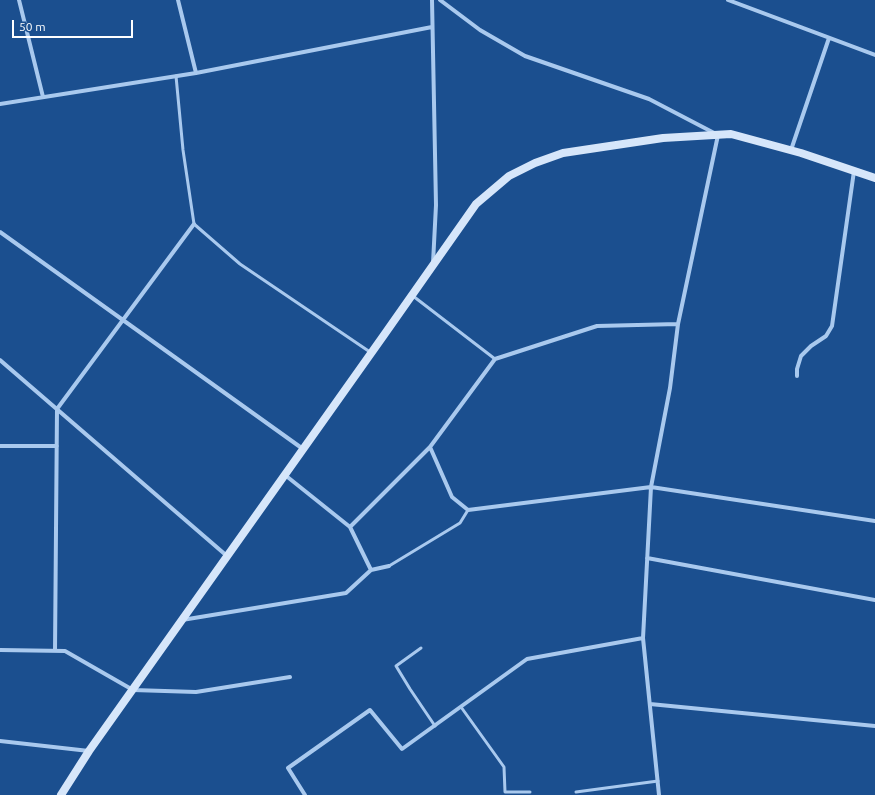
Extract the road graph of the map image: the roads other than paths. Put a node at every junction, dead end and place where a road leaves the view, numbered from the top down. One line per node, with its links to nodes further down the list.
1 (19, 0): 11 (street)
2 (178, 0): 9 (street)
3 (432, 0): 6 (street)
4 (440, 0): 13 (street)
5 (728, 0): 7 (street)
6 (432, 27): 9 (street); 19 (street)
7 (829, 38): 8 (street); 14 (street)
8 (875, 55)
9 (196, 73): 10 (street)
10 (176, 76): 11 (street); 17 (lane)
11 (43, 97): 12 (street)
12 (0, 104)
13 (718, 135): 14 (street); 19 (street); 22 (street)
14 (790, 150): 15 (street)
15 (854, 171): 16 (street); 26 (street)
16 (875, 178)
17 (194, 224): 21 (street); 23 (lane)
18 (0, 232): 21 (street)
19 (433, 265): 20 (street)
20 (412, 295): 23 (street); 24 (lane)
21 (122, 320): 27 (street); 31 (street)
22 (678, 324): 24 (street); 33 (street)
23 (372, 353): 31 (street)
24 (495, 359): 30 (street)
25 (0, 360): 27 (street)
26 (797, 376)
27 (57, 408): 29 (street); 37 (street)
28 (0, 446): 29 (street)
29 (57, 446): 46 (street)
30 (430, 447): 34 (street); 36 (street)
31 (303, 449): 32 (street)
32 (285, 474): 36 (street); 37 (street)
33 (651, 487): 34 (street); 35 (street); 38 (street)
34 (468, 510): 39 (lane)
35 (875, 521)
36 (350, 527): 40 (street)
37 (227, 556): 42 (street)
38 (647, 558): 41 (street); 43 (street)
39 (389, 566): 40 (street)
40 (371, 570): 42 (street)
41 (875, 600)
42 (182, 620): 48 (street)
43 (643, 638): 49 (street); 50 (street)
44 (420, 648): 51 (lane)
45 (0, 650): 46 (street)
46 (55, 651): 48 (street)
47 (290, 677): 48 (street)
48 (133, 690): 54 (street)
49 (650, 704): 52 (street); 55 (street)
50 (461, 707): 51 (street); 56 (lane)
51 (435, 726): 59 (street)
52 (875, 726)
53 (0, 741): 54 (street)
54 (89, 751): 58 (street)
55 (658, 782): 57 (lane); 60 (street)
56 (530, 792)
57 (576, 792)
58 (61, 795)
59 (305, 795)
60 (659, 795)

